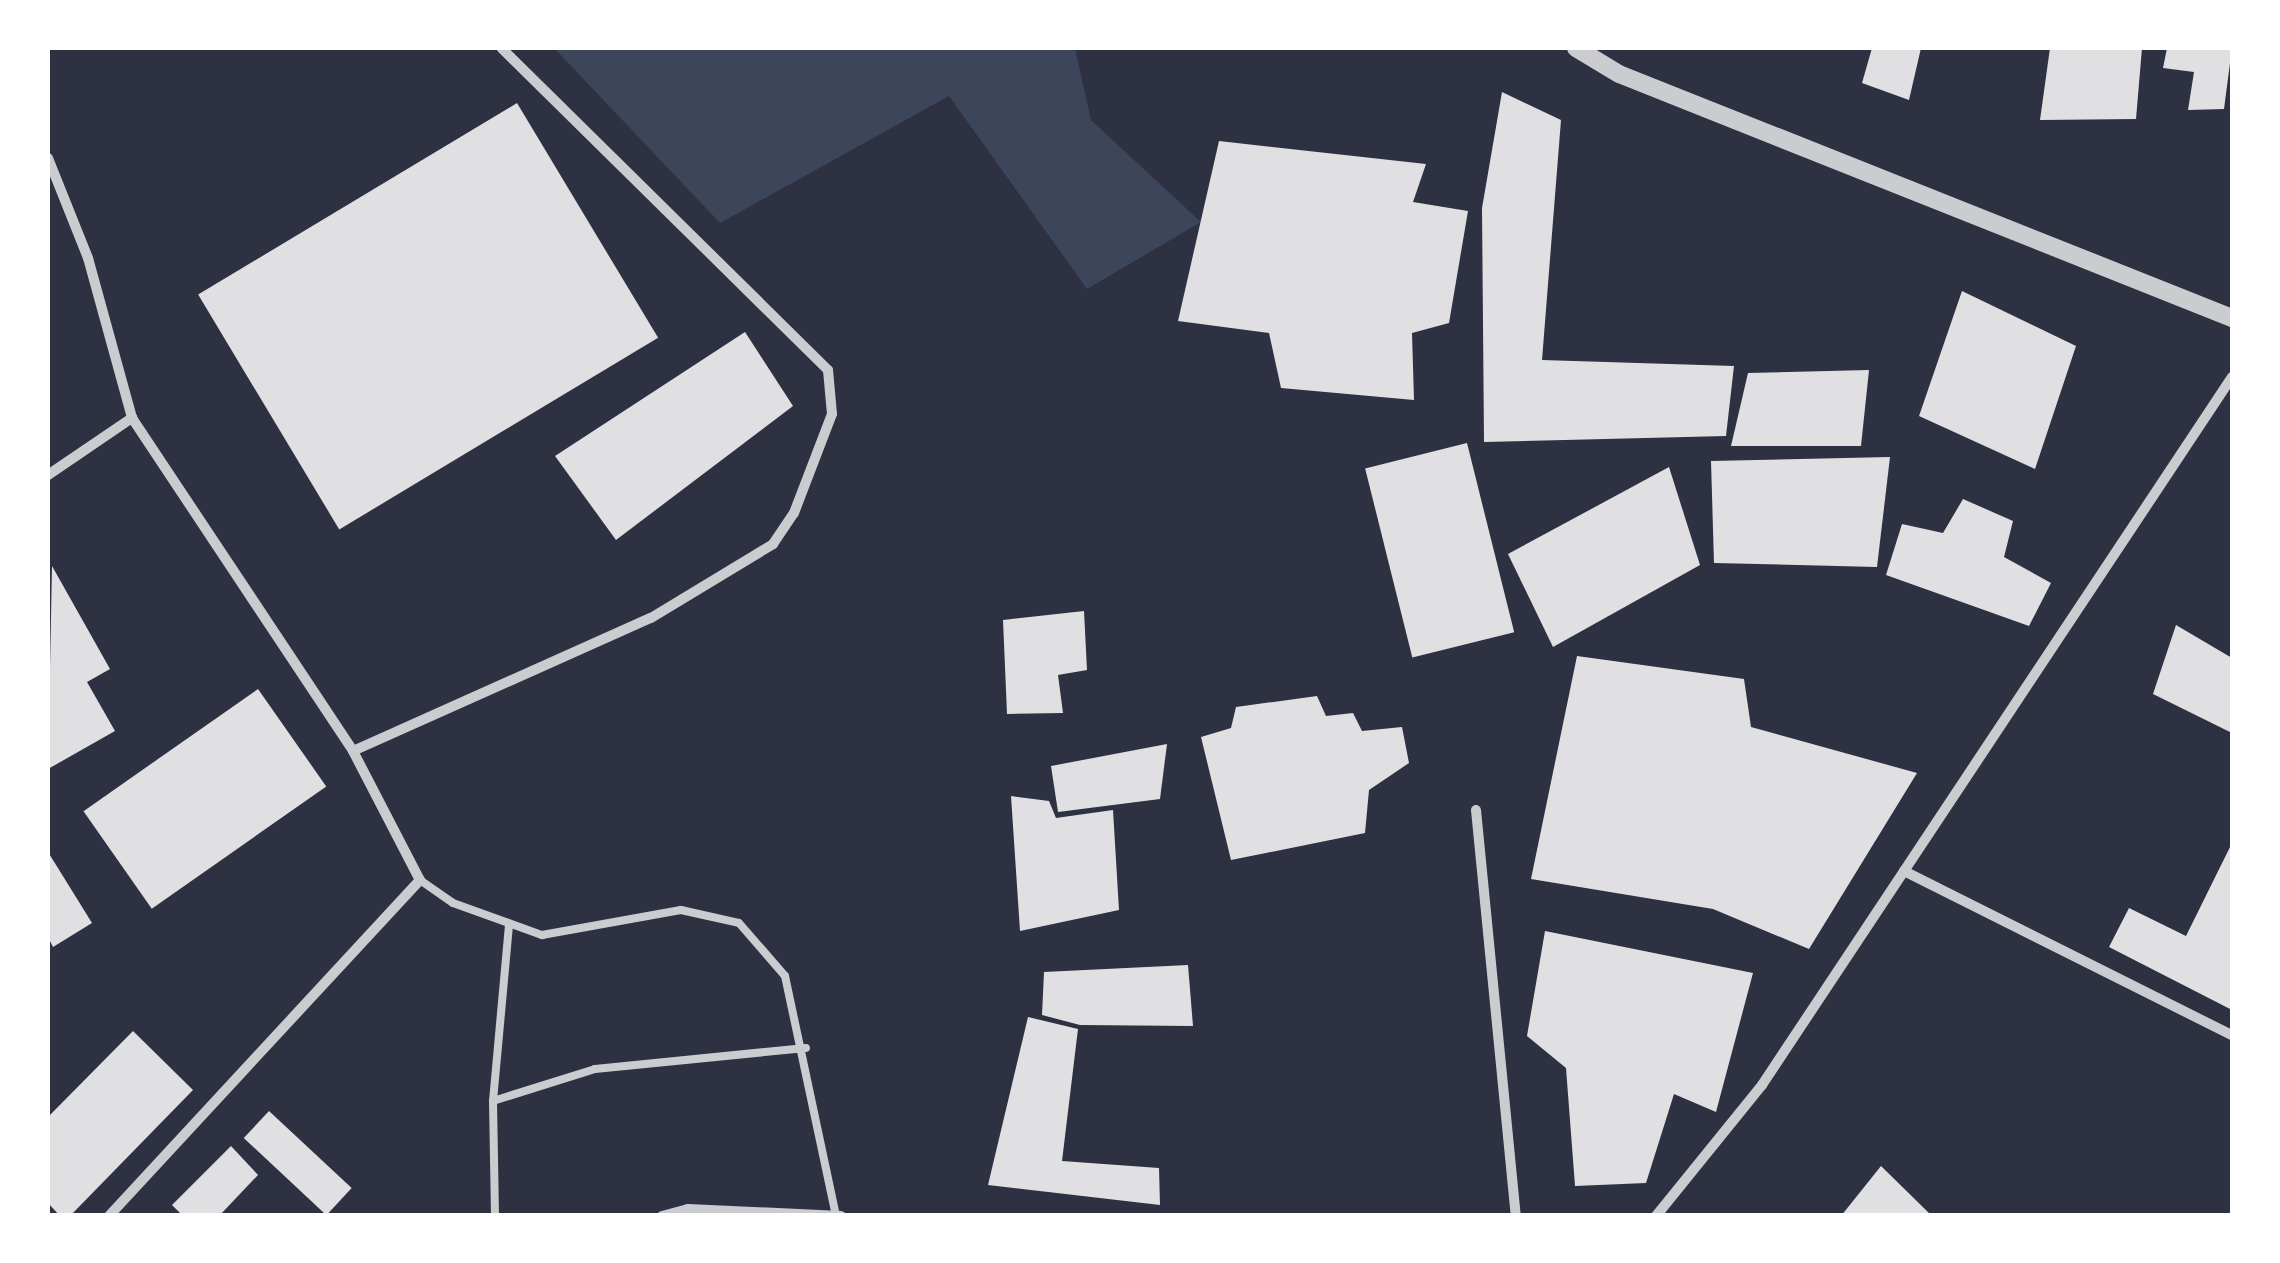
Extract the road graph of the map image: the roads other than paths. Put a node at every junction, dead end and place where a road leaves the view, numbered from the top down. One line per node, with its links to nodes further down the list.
1 (502, 48): 8 (street)
2 (1576, 48): 4 (street)
3 (48, 158): 6 (street)
4 (2232, 318)
5 (2232, 377): 10 (street)
6 (132, 418): 7 (street); 8 (street)
7 (48, 475)
8 (352, 751): 11 (street)
9 (1476, 810): 20 (street)
10 (1904, 871): 13 (street); 21 (street)
11 (420, 880): 12 (lane); 17 (street)
12 (509, 924): 14 (lane); 15 (lane)
13 (2232, 1035)
14 (806, 1048): 15 (lane); 16 (lane)
15 (493, 1100): 18 (lane)
16 (838, 1215): 19 (street)
17 (109, 1216)
18 (495, 1216)
19 (662, 1216)
20 (1516, 1216)
21 (1656, 1216)

